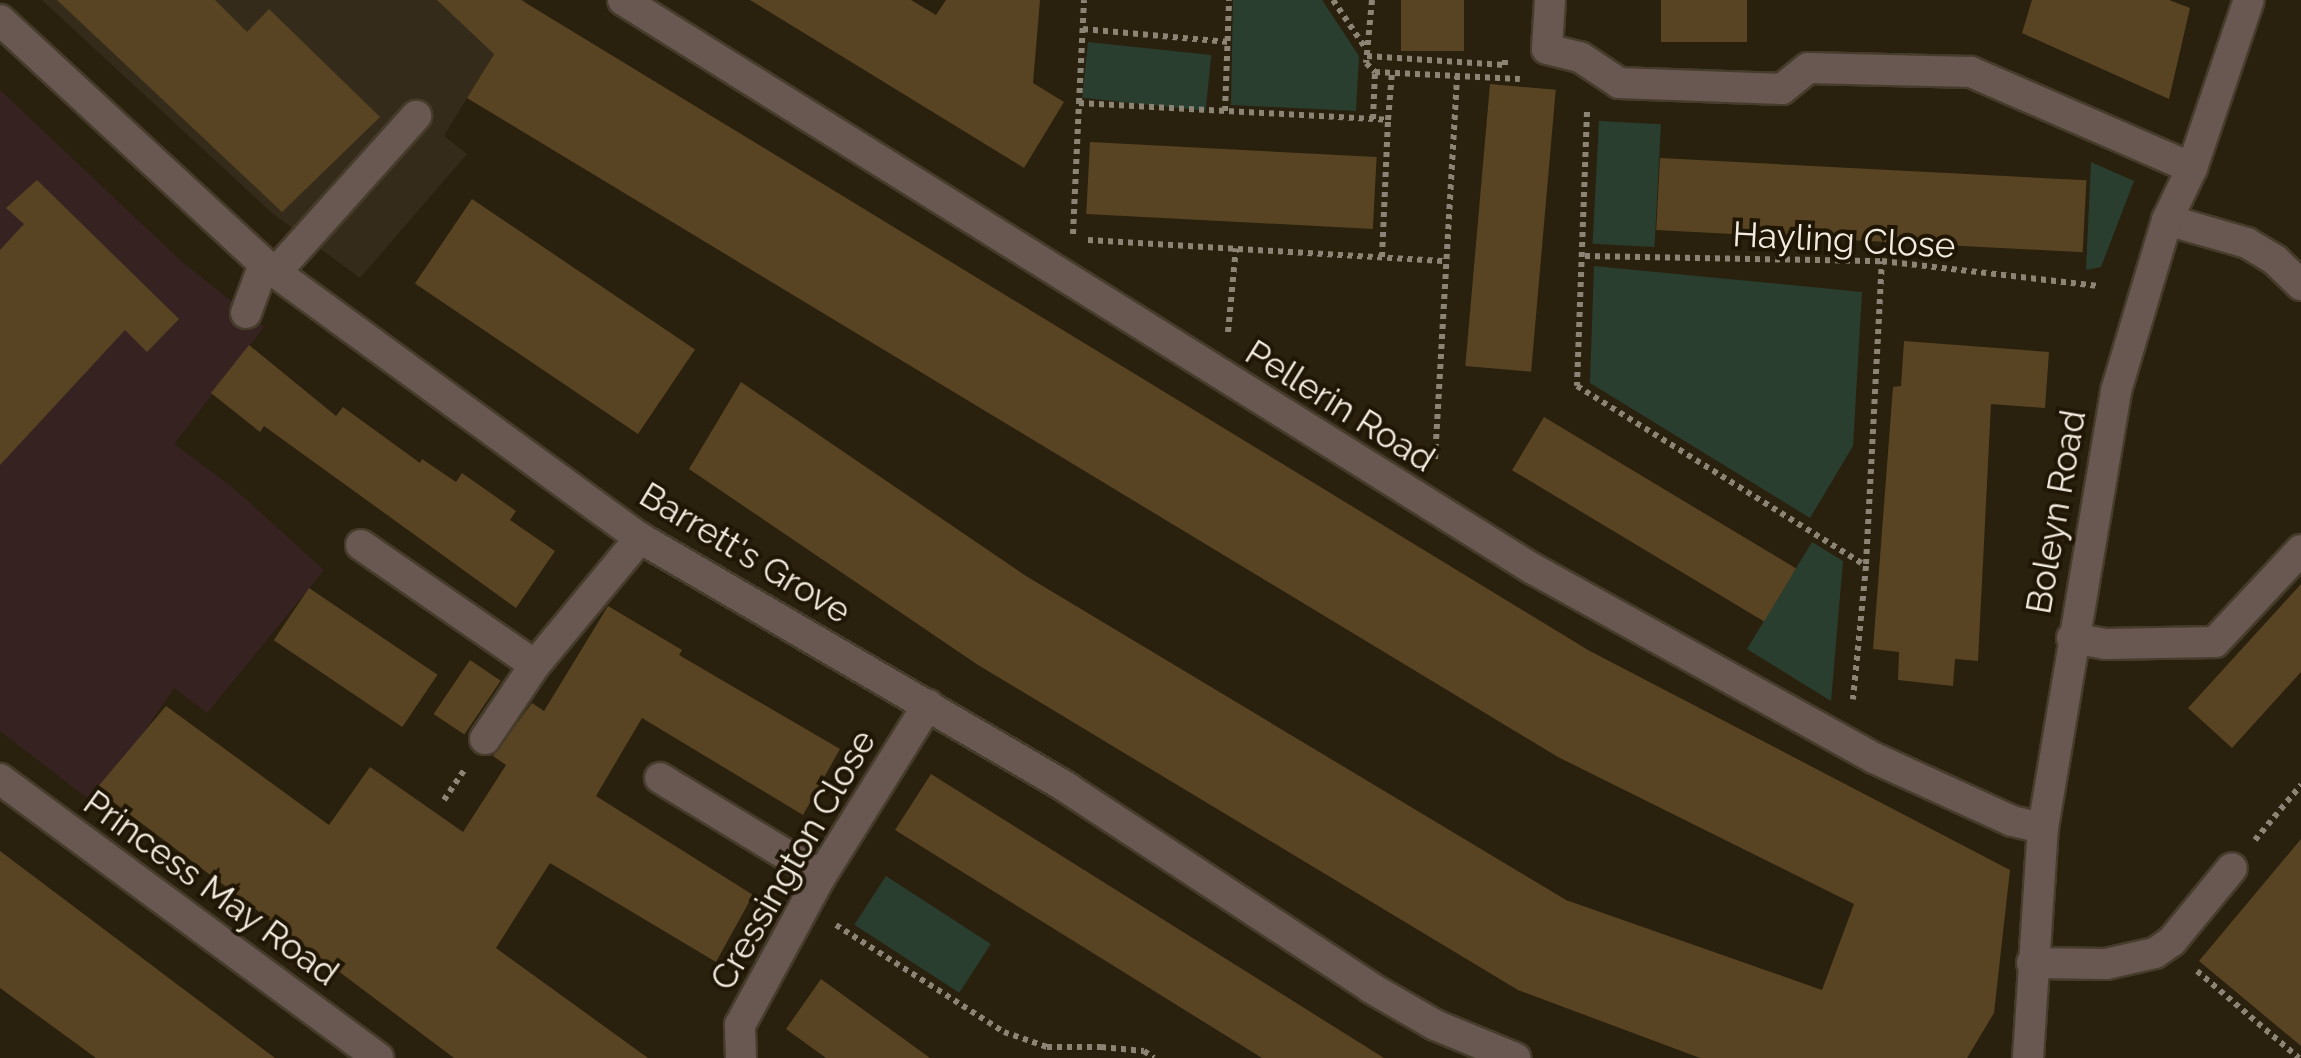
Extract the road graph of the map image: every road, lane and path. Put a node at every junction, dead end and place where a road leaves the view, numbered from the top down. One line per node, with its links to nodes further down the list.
1 (624, 0): 36 (street, Pellerin Road)
2 (1084, 0): 9 (path)
3 (1229, 0): 10 (path)
4 (1334, 0): 11 (path)
5 (1372, 0): 11 (path)
6 (1550, 0): 25 (street)
7 (2249, 0): 25 (street, Boleyn Road)
8 (0, 20): 32 (street, Barrett's Grove)
9 (1083, 29): 10 (path); 19 (path)
10 (1228, 42): 21 (path)
11 (1367, 53): 12 (path); 14 (path)
12 (1467, 63): 13 (path); 17 (path)
13 (1492, 64)
14 (1375, 72): 15 (path); 23 (path)
15 (1392, 72): 16 (path); 24 (path)
16 (1457, 76): 17 (path); 30 (path)
17 (1466, 76): 18 (path)
18 (1532, 80)
19 (1079, 103): 21 (path); 27 (path)
20 (1587, 109): 28 (path)
21 (1225, 111): 23 (path)
22 (416, 116): 32 (street)
23 (1373, 119): 24 (path)
24 (1388, 120): 29 (path)
25 (2192, 168): 26 (street, Boleyn Road)
26 (2167, 220): 33 (street); 42 (street, Boleyn Road)
27 (1236, 248): 29 (path); 36 (path)
28 (1585, 256): 31 (path, Hayling Close); 41 (path)
29 (1382, 257): 30 (path)
30 (1446, 261): 37 (path)
31 (1882, 262): 34 (path, Hayling Close); 41 (path)
32 (270, 268): 35 (street); 38 (street, Barrett's Grove)
33 (2301, 284)
34 (2099, 286)
35 (246, 313)
36 (1224, 379): 37 (street, Pellerin Road)
37 (1432, 506): 46 (street, Pellerin Road)
38 (640, 538): 43 (street); 44 (street, Barrett's Grove)
39 (361, 545): 43 (street)
40 (2301, 550): 42 (street)
41 (1866, 566): 46 (path)
42 (2072, 638): 51 (street, Boleyn Road)
43 (534, 666): 45 (street)
44 (928, 706): 53 (street, Cressington Close); 60 (street, Barrett's Grove)
45 (485, 739)
46 (1849, 745): 51 (street, Pellerin Road)
47 (660, 778): 53 (street)
48 (0, 779): 57 (street, Princess May Road)
49 (2301, 785): 50 (path)
50 (2287, 802)
51 (2043, 828): 56 (street, Boleyn Road)
52 (2232, 868): 55 (street)
53 (821, 876): 54 (street, Cressington Close)
54 (805, 906): 58 (street, Cressington Close); 59 (path)
55 (2166, 946): 56 (street); 62 (path)
56 (2032, 963): 61 (street, Boleyn Road)
57 (378, 1058)
58 (741, 1058)
59 (1154, 1058)
60 (1515, 1058)
61 (2028, 1058)
62 (2298, 1058)

